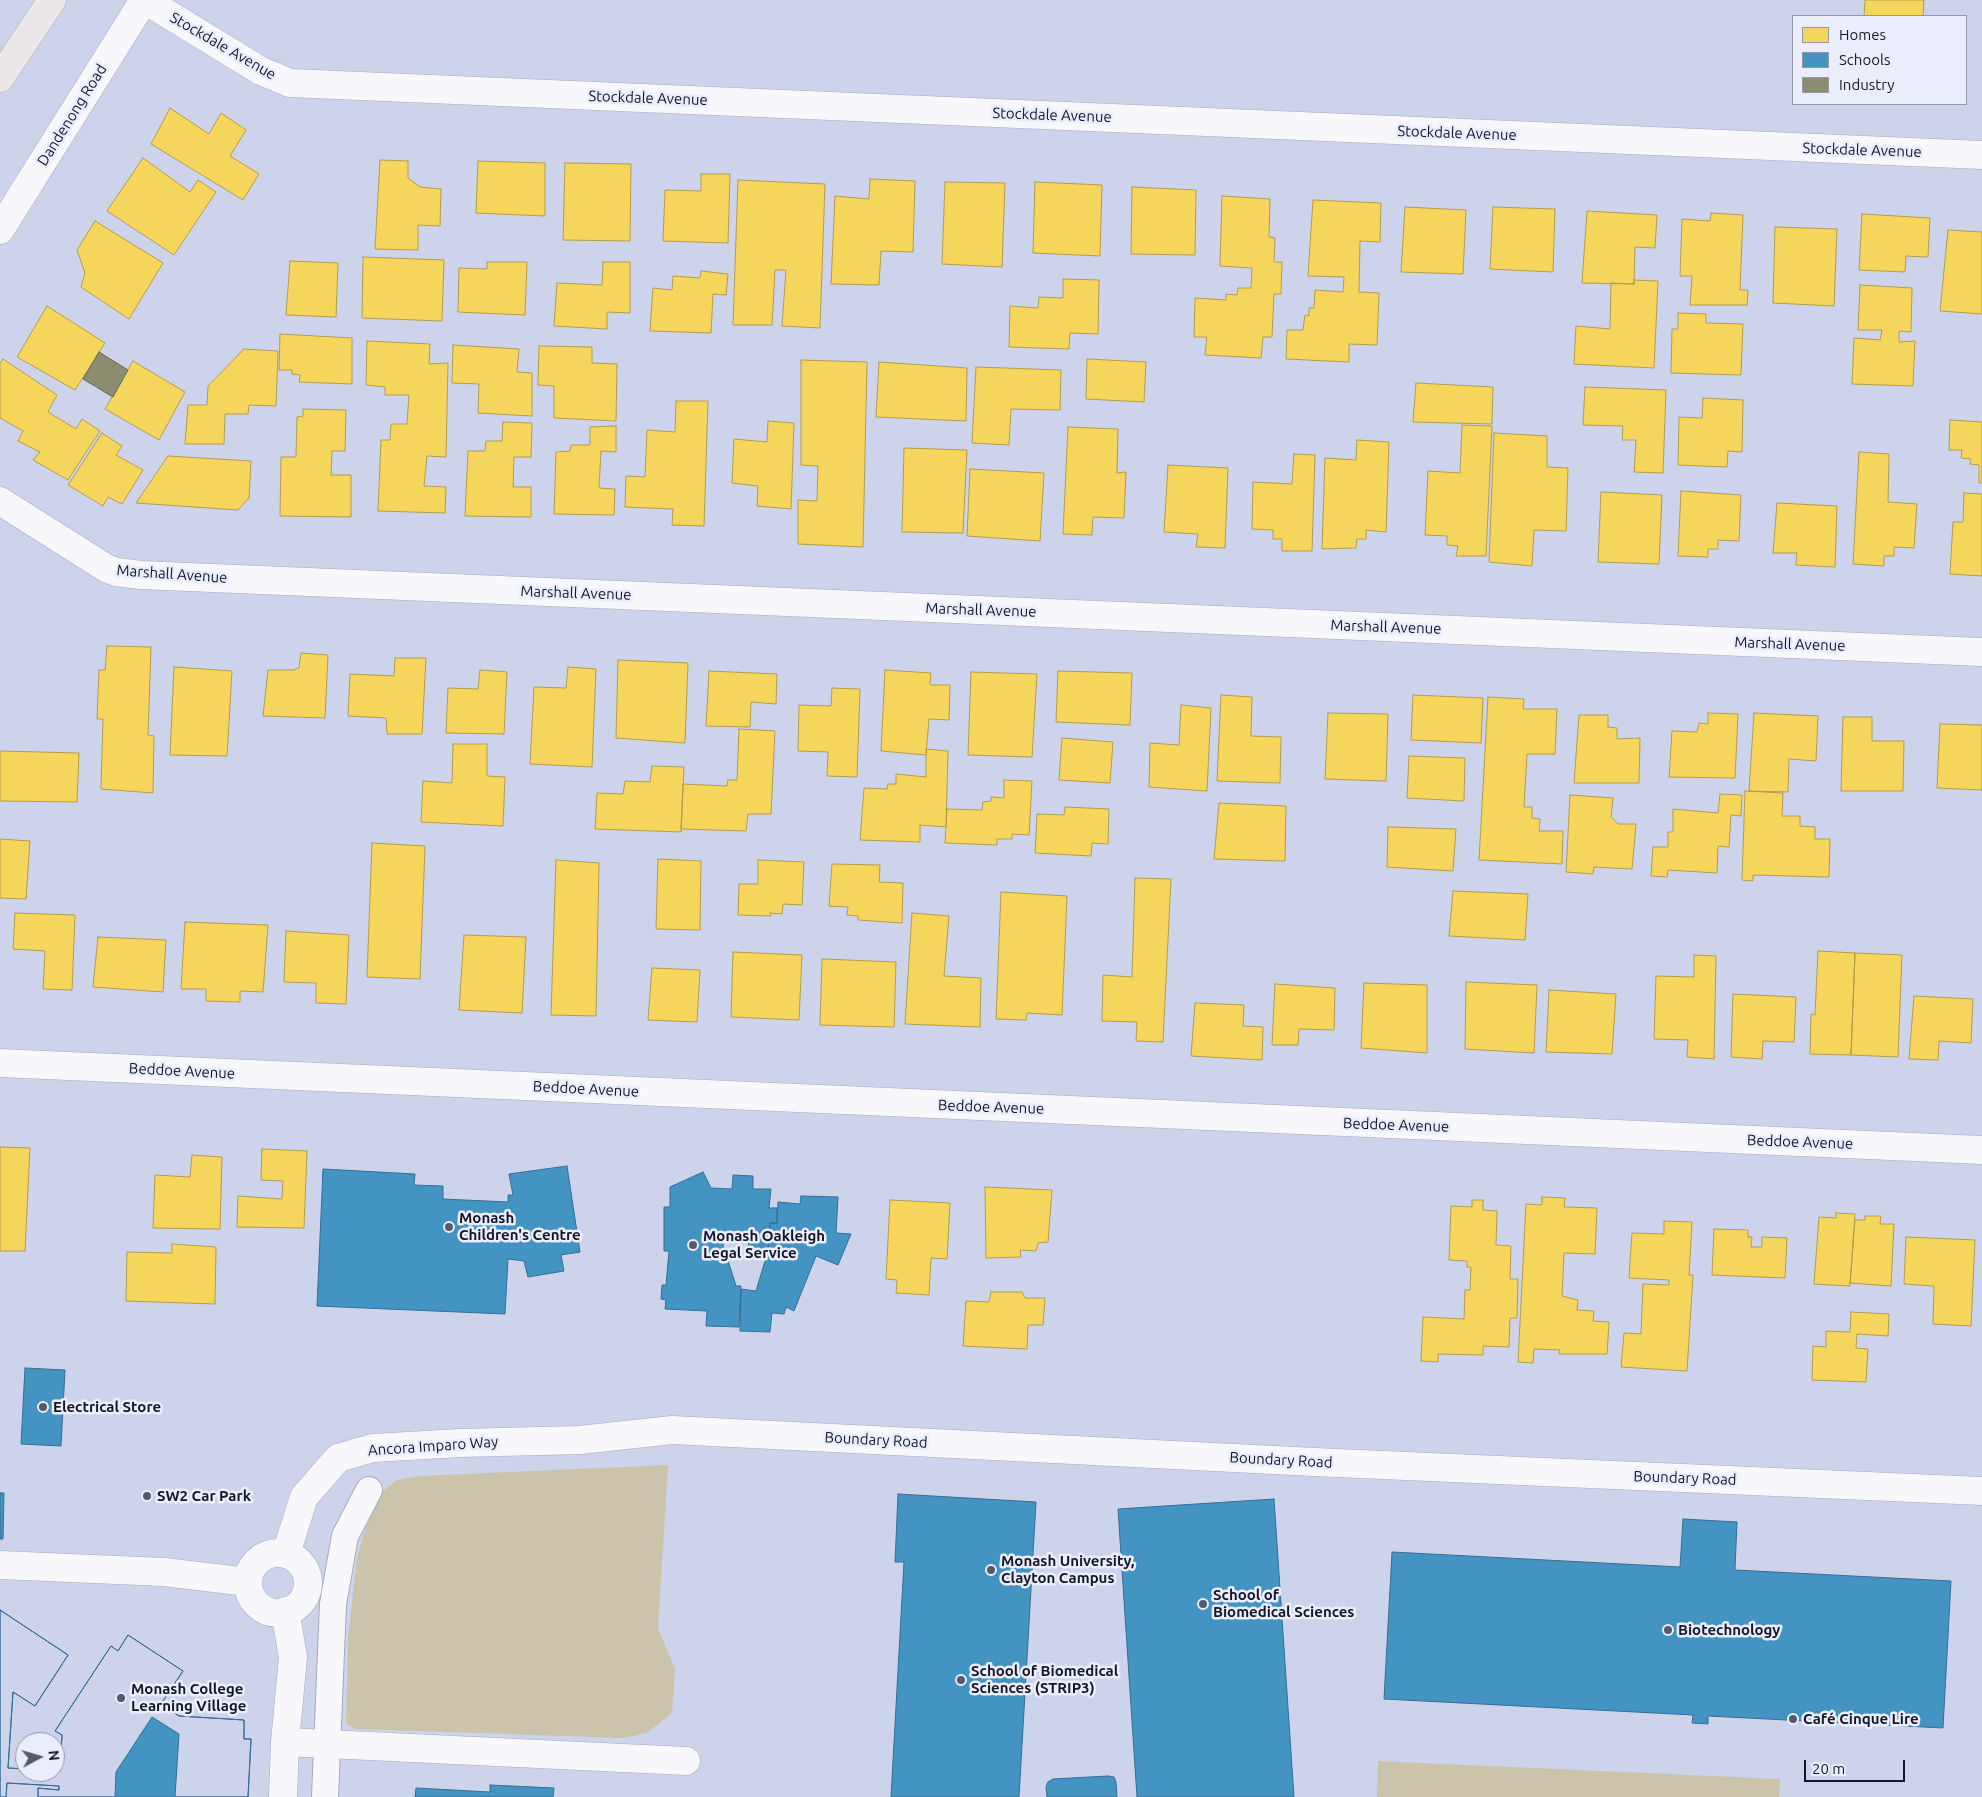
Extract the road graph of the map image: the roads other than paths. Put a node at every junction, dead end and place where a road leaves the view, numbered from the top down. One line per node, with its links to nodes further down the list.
1 (52, 0): 3 (highway)
2 (145, 0): 4 (street, Stockdale Avenue); 5 (street, Dandenong Road)
3 (0, 78)
4 (1982, 155)
5 (0, 230)
6 (0, 501): 7 (street, Marshall Avenue)
7 (1982, 652)
8 (0, 1063): 9 (street, Beddoe Avenue)
9 (1982, 1150)
10 (580, 1440): 12 (street, Boundary Road); 13 (street, Ancora Imparo Way)
11 (369, 1490): 18 (street)
12 (1982, 1491)
13 (286, 1554): 15 (street); 16 (street)
14 (0, 1565): 15 (street)
15 (248, 1582): 16 (street)
16 (285, 1611): 17 (street)
17 (285, 1742): 18 (street); 20 (street)
18 (327, 1744): 19 (street); 21 (street)
19 (686, 1761)
20 (283, 1797)
21 (325, 1797)

